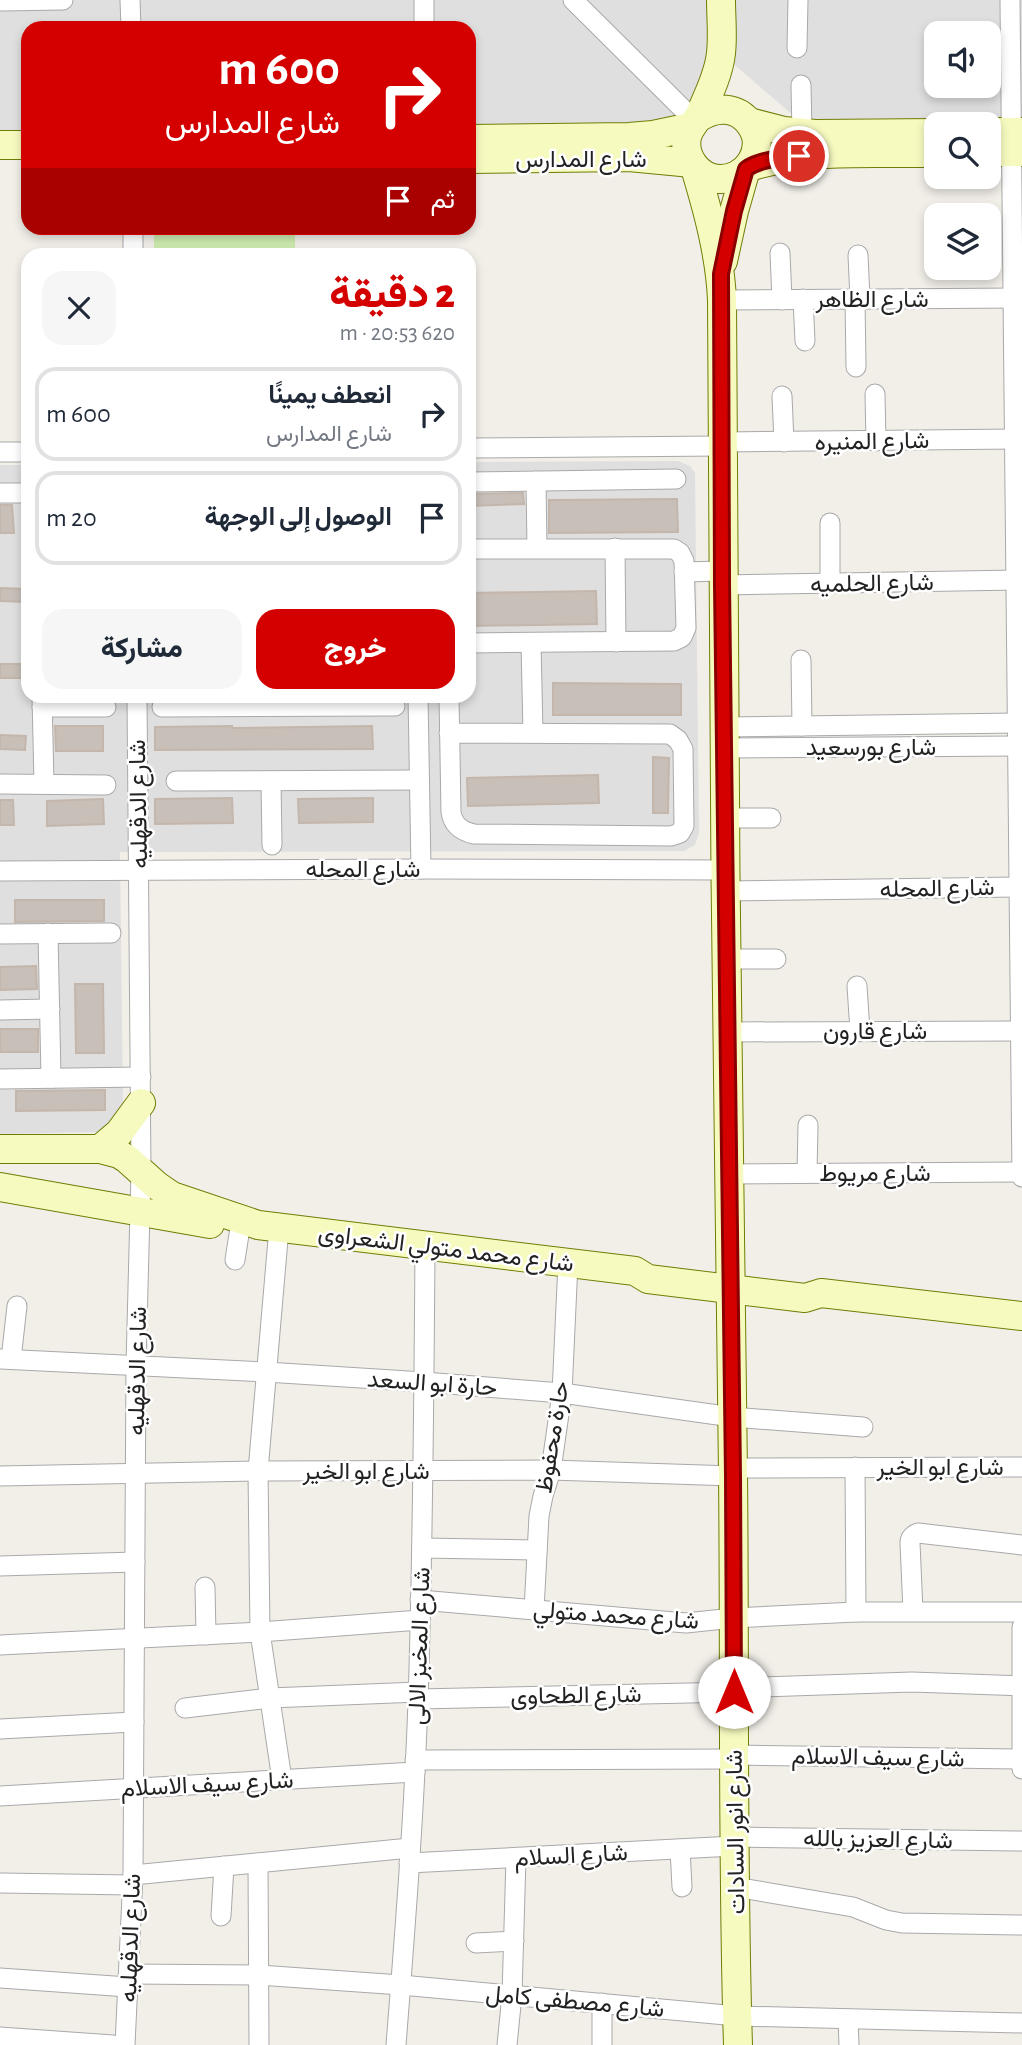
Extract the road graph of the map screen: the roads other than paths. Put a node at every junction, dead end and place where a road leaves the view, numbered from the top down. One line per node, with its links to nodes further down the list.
1 (63, 0): 8 (street)
2 (130, 0): 9 (street)
3 (424, 0): 10 (street)
4 (573, 0): 16 (street)
5 (721, 0): 12 (street)
6 (798, 0): 11 (street)
7 (1010, 0): 14 (street)
8 (0, 1)
9 (131, 21)
10 (424, 21)
11 (797, 48)
12 (721, 54): 15 (street); 16 (street)
13 (801, 85): 17 (street)
14 (1017, 85): 20 (street)
15 (748, 121): 16 (street); 17 (street); 28 (street)
16 (695, 122): 19 (street, شارع المدارس); 27 (street)
17 (802, 133): 18 (street)
18 (924, 133)
19 (476, 139)
20 (1008, 142): 32 (street)
21 (0, 145): 22 (street)
22 (21, 145)
23 (924, 153): 28 (street)
24 (476, 159): 27 (street, شارع المدارس)
25 (21, 163): 26 (street)
26 (0, 164)
27 (694, 165): 28 (street); 31 (street, شارع انور السادات)
28 (747, 168): 31 (street, شارع انور السادات)
29 (780, 253): 33 (street)
30 (858, 255): 35 (street)
31 (721, 287): 33 (street, شارع الظاهر); 44 (street, شارع انور السادات)
32 (1018, 298): 35 (street, شارع الظاهر); 39 (street)
33 (782, 299): 34 (street, شارع الظاهر)
34 (803, 299): 35 (street, شارع الظاهر); 36 (street)
35 (857, 299): 37 (street)
36 (805, 341)
37 (856, 367)
38 (875, 394): 42 (street)
39 (1018, 395): 41 (street)
40 (782, 396): 43 (street)
41 (1018, 439): 42 (street, شارع المنيره); 59 (street)
42 (876, 441): 43 (street, شارع المنيره)
43 (784, 442): 44 (street, شارع المنيره)
44 (722, 444): 45 (street, شارع المنيره); 58 (street, شارع انور السادات)
45 (476, 448)
46 (0, 452): 47 (street)
47 (21, 452)
48 (676, 479): 49 (street)
49 (536, 481): 50 (street); 55 (street)
50 (476, 482)
51 (0, 493): 52 (street)
52 (21, 493)
53 (830, 523): 60 (street)
54 (476, 548): 55 (street)
55 (537, 548): 56 (street)
56 (615, 548): 57 (street); 61 (street)
57 (684, 572): 58 (street, شارع الحلميه); 61 (street)
58 (722, 578): 60 (street, شارع الحلميه); 80 (street, شارع انور السادات)
59 (1019, 580): 60 (street, شارع الحلميه); 65 (street)
60 (830, 583)
61 (616, 642): 63 (street)
62 (476, 643): 63 (street)
63 (531, 643): 79 (street)
64 (801, 660): 77 (street)
65 (1019, 675): 76 (street)
66 (42, 703): 86 (street)
67 (55, 703): 74 (street)
68 (137, 703): 94 (street, شارع الدقهليه)
69 (249, 703): 75 (street)
70 (302, 703): 73 (street)
71 (418, 703): 72 (street); 82 (street)
72 (449, 703): 78 (street)
73 (395, 706)
74 (106, 707)
75 (162, 707)
76 (1017, 723): 77 (street, شارع بورسعيد); 81 (street)
77 (802, 726): 80 (street, شارع بورسعيد)
78 (449, 733): 79 (street); 79 (street)
79 (533, 733)
80 (724, 738): 81 (street, شارع بورسعيد); 89 (street, شارع انور السادات)
81 (1017, 746): 88 (street)
82 (419, 780): 84 (street); 92 (street)
83 (176, 781): 84 (street)
84 (271, 781): 91 (street)
85 (0, 784): 86 (street)
86 (44, 784): 87 (street)
87 (106, 785)
88 (1020, 796): 96 (street)
89 (725, 818): 90 (street); 95 (street, شارع انور السادات)
90 (771, 818)
91 (272, 845)
92 (421, 869): 94 (street, شارع المحله); 95 (street, شارع المحله)
93 (0, 871): 94 (street, شارع المحله)
94 (138, 871): 110 (street, شارع الدقهليه)
95 (726, 881): 96 (street, شارع المحله); 100 (street, شارع انور السادات)
96 (1021, 887): 106 (street)
97 (48, 933): 98 (street); 99 (street); 103 (street)
98 (111, 933)
99 (0, 934)
100 (727, 959): 101 (street); 107 (street, شارع انور السادات)
101 (776, 959)
102 (857, 986): 105 (street)
103 (50, 1009): 104 (street); 108 (street)
104 (0, 1010)
105 (860, 1031): 106 (street, شارع قارون); 107 (street, شارع قارون)
106 (1021, 1031): 116 (street)
107 (727, 1032): 117 (street, شارع انور السادات)
108 (51, 1078): 109 (street); 110 (street)
109 (0, 1079)
110 (141, 1090): 113 (street); 114 (street, شارع الدقهليه)
111 (807, 1125): 115 (street)
112 (0, 1149): 113 (street, شارع محمد متولي الشعراوى)
113 (100, 1149): 114 (street, شارع محمد متولي الشعراوى)
114 (134, 1165): 119 (street); 120 (street, شارع الدقهليه); 121 (street, شارع محمد متولي الشعراوى)
115 (807, 1173): 116 (street, شارع مريوط); 117 (street, شارع مريوط)
116 (1022, 1173)
117 (728, 1174): 125 (street, شارع انور السادات)
118 (0, 1187): 119 (street, شارع محمد متولي الشعراوى)
119 (102, 1205): 120 (street, شارع محمد متولي الشعراوى)
120 (141, 1212): 121 (street, شارع محمد متولي الشعراوى); 129 (street, شارع الدقهليه)
121 (259, 1227): 122 (street, شارع محمد متولي الشعراوى); 123 (street); 130 (street)
122 (425, 1246): 124 (street, شارع محمد متولي الشعراوى); 131 (street, شارع المخبز الالى)
123 (235, 1260)
124 (568, 1263): 125 (street, شارع محمد متولي الشعراوى); 132 (street, حارة محفوظ)
125 (730, 1282): 127 (street, شارع محمد متولي الشعراوى); 133 (street, شارع انور السادات)
126 (17, 1306): 128 (street)
127 (1022, 1316)
128 (5, 1359): 129 (street, حارة ابو السعد)
129 (136, 1365): 130 (street, حارة ابو السعد); 141 (street, شارع الدقهليه)
130 (266, 1371): 131 (street, حارة ابو السعد); 139 (street)
131 (424, 1382): 132 (street, حارة ابو السعد); 137 (street, شارع المخبز الالى)
132 (562, 1393): 133 (street, حارة ابو السعد); 138 (street, حارة محفوظ)
133 (732, 1417): 134 (street, حارة ابو السعد); 140 (street, شارع انور السادات)
134 (863, 1427)
135 (855, 1467): 136 (street, شارع ابو الخير); 140 (street, شارع ابو الخير); 152 (street)
136 (1022, 1467)
137 (423, 1470): 138 (street, شارع ابو الخير); 139 (street, شارع ابو الخير); 144 (street, شارع المخبز الالى)
138 (551, 1470): 140 (street, شارع ابو الخير); 145 (street, حارة محفوظ)
139 (258, 1471): 141 (street, شارع ابو الخير); 157 (street)
140 (733, 1472): 154 (street, شارع انور السادات)
141 (135, 1473): 142 (street, شارع ابو الخير); 146 (street, شارع الدقهليه)
142 (0, 1476)
143 (1022, 1545): 151 (street)
144 (422, 1548): 145 (street); 149 (street, شارع المخبز الالى)
145 (537, 1550): 150 (street, حارة محفوظ)
146 (135, 1562): 147 (street); 159 (street, شارع الدقهليه)
147 (0, 1566)
148 (205, 1587): 158 (street)
149 (420, 1600): 150 (street, شارع محمد متولي); 155 (street, شارع المخبز الالى)
150 (534, 1610): 154 (street, شارع محمد متولي)
151 (913, 1611): 152 (street, شارع محمد متولي); 153 (street, شارع محمد متولي)
152 (856, 1612): 154 (street, شارع محمد متولي)
153 (1022, 1612)
154 (733, 1618): 162 (street, شارع انور السادات)
155 (420, 1620): 157 (street); 163 (street, شارع المخبز الالى)
156 (1022, 1627): 161 (street)
157 (260, 1632): 158 (street); 164 (street)
158 (206, 1635): 159 (street)
159 (134, 1638): 160 (street); 166 (street, شارع الدقهليه)
160 (0, 1645)
161 (1022, 1686): 162 (street, شارع الطحاوى); 169 (street)
162 (734, 1690): 163 (street, شارع الطحاوى); 168 (street, شارع انور السادات)
163 (418, 1695): 164 (street, شارع الطحاوى); 170 (street, شارع المخبز الالى)
164 (270, 1698): 165 (street, شارع الطحاوى); 172 (street)
165 (185, 1708)
166 (134, 1722): 167 (street); 173 (street, شارع الدقهليه)
167 (0, 1729)
168 (734, 1757): 169 (street, شارع سيف الاسلام); 170 (street, شارع سيف الاسلام); 175 (street, شارع انور السادات)
169 (1022, 1759): 171 (street)
170 (415, 1766): 172 (street, شارع سيف الاسلام); 178 (street, شارع المخبز الالى)
171 (1022, 1769)
172 (282, 1780): 173 (street, شارع سيف الاسلام)
173 (134, 1788): 174 (street, شارع سيف الاسلام); 182 (street, شارع الدقهليه)
174 (0, 1796)
175 (734, 1841): 176 (street, شارع العزيز بالله); 177 (street, شارع السلام); 185 (street, شارع انور السادات)
176 (1022, 1841)
177 (680, 1849): 179 (street, شارع السلام); 184 (street)
178 (409, 1856): 179 (street, شارع السلام); 180 (street, شارع السلام); 193 (street, شارع المخبز الالى)
179 (516, 1858): 188 (street)
180 (258, 1863): 181 (street, شارع السلام); 190 (street)
181 (225, 1866): 182 (street, شارع السلام); 186 (street)
182 (133, 1880): 183 (street, شارع السلام); 192 (street, شارع الدقهليه)
183 (0, 1882)
184 (682, 1887)
185 (735, 1888): 187 (street); 196 (street, شارع انور السادات)
186 (220, 1916)
187 (1022, 1925)
188 (514, 1941): 189 (street); 194 (street)
189 (476, 1943)
190 (259, 1975): 192 (street, شارع مصطفى كامل); 193 (street, شارع مصطفى كامل); 202 (street)
191 (0, 1978): 192 (street, شارع مصطفى كامل)
192 (129, 1981): 201 (street, شارع الدقهليه)
193 (401, 1985): 194 (street, شارع مصطفى كامل); 203 (street, شارع المخبز الالى)
194 (512, 1995): 195 (street, شارع مصطفى كامل); 204 (street)
195 (602, 2003): 196 (street, شارع مصطفى كامل); 205 (street)
196 (737, 2016): 197 (street, شارع مصطفى كامل); 206 (street, شارع انور السادات)
197 (848, 2019): 198 (street, شارع مصطفى كامل); 207 (street)
198 (1022, 2023)
199 (0, 2037): 200 (street)
200 (113, 2045)
201 (125, 2045)
202 (259, 2045)
203 (396, 2045)
204 (507, 2045)
205 (602, 2045)
206 (738, 2045)
207 (849, 2045)

